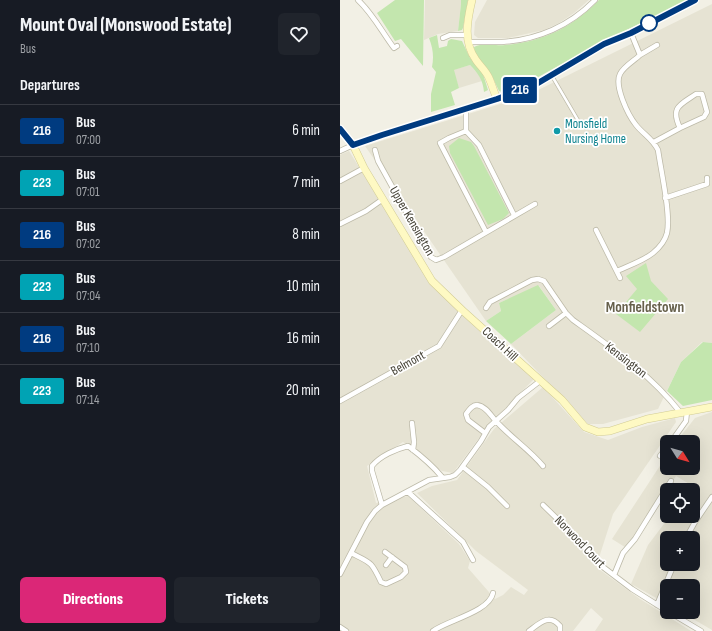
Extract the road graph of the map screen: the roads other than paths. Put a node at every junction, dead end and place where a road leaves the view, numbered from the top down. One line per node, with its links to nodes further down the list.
1 (358, 0): 9 (street)
2 (472, 0): 7 (street)
3 (595, 0): 7 (street)
4 (695, 0): 5 (street)
5 (631, 33): 10 (street); 11 (street)
6 (443, 38): 7 (street)
7 (467, 39): 12 (street)
8 (656, 44): 10 (street)
9 (398, 46)
10 (640, 55): 18 (street)
11 (551, 76): 12 (street); 14 (lane)
12 (497, 99): 13 (street)
13 (466, 109): 17 (street); 19 (street)
14 (579, 122)
15 (680, 128): 15 (street); 18 (street)
16 (340, 129): 19 (street, Coach Hill)
17 (466, 131): 28 (street); 31 (street)
18 (654, 142): 25 (street)
19 (353, 145): 21 (street); 22 (street, Coach Hill)
20 (375, 150): 31 (street, Upper Kensington)
21 (340, 151)
22 (364, 168): 24 (street); 26 (street, Coach Hill)
23 (707, 178): 25 (street)
24 (340, 181)
25 (665, 198): 32 (street)
26 (383, 199): 29 (street); 35 (street, Coach Hill)
27 (534, 204): 28 (street, Upper Kensington)
28 (514, 215): 31 (street, Upper Kensington)
29 (340, 224)
30 (596, 230): 32 (street)
31 (486, 232)
32 (617, 271): 33 (street)
33 (620, 278)
34 (486, 308): 36 (street, Kensington)
35 (462, 310): 38 (street, Coach Hill); 39 (street, Belmont)
36 (566, 314): 37 (street); 41 (street, Kensington)
37 (549, 326)
38 (540, 381): 41 (street, Coach Hill); 42 (street)
39 (340, 400)
40 (712, 407): 41 (street, Coach Hill)
41 (684, 412): 45 (street)
42 (495, 421): 44 (street); 44 (street); 47 (street)
43 (412, 423): 46 (street)
44 (485, 434): 48 (street)
45 (676, 435)
46 (412, 450): 49 (street); 53 (street)
47 (543, 466)
48 (463, 467): 49 (street); 55 (street)
49 (442, 478): 51 (street)
50 (671, 482): 64 (street)
51 (408, 492): 53 (street); 60 (street)
52 (712, 497): 56 (street)
53 (382, 505): 58 (street)
54 (543, 505): 64 (street, Norwood Court)
55 (507, 506)
56 (690, 531)
57 (385, 552): 59 (street)
58 (351, 553): 59 (street); 63 (street)
59 (392, 557): 61 (street)
60 (473, 560)
61 (386, 565)
62 (671, 571): 66 (street)
63 (340, 574)
64 (614, 575): 66 (street, Norwood Court)
65 (493, 593): 71 (street)
66 (657, 605): 67 (street, Norwood Court)
67 (660, 607)
68 (682, 619): 74 (street, Norwood Court)
69 (340, 627): 70 (street)
70 (346, 631)
71 (433, 631)
72 (529, 631): 73 (street)
73 (560, 631)
74 (702, 631)

